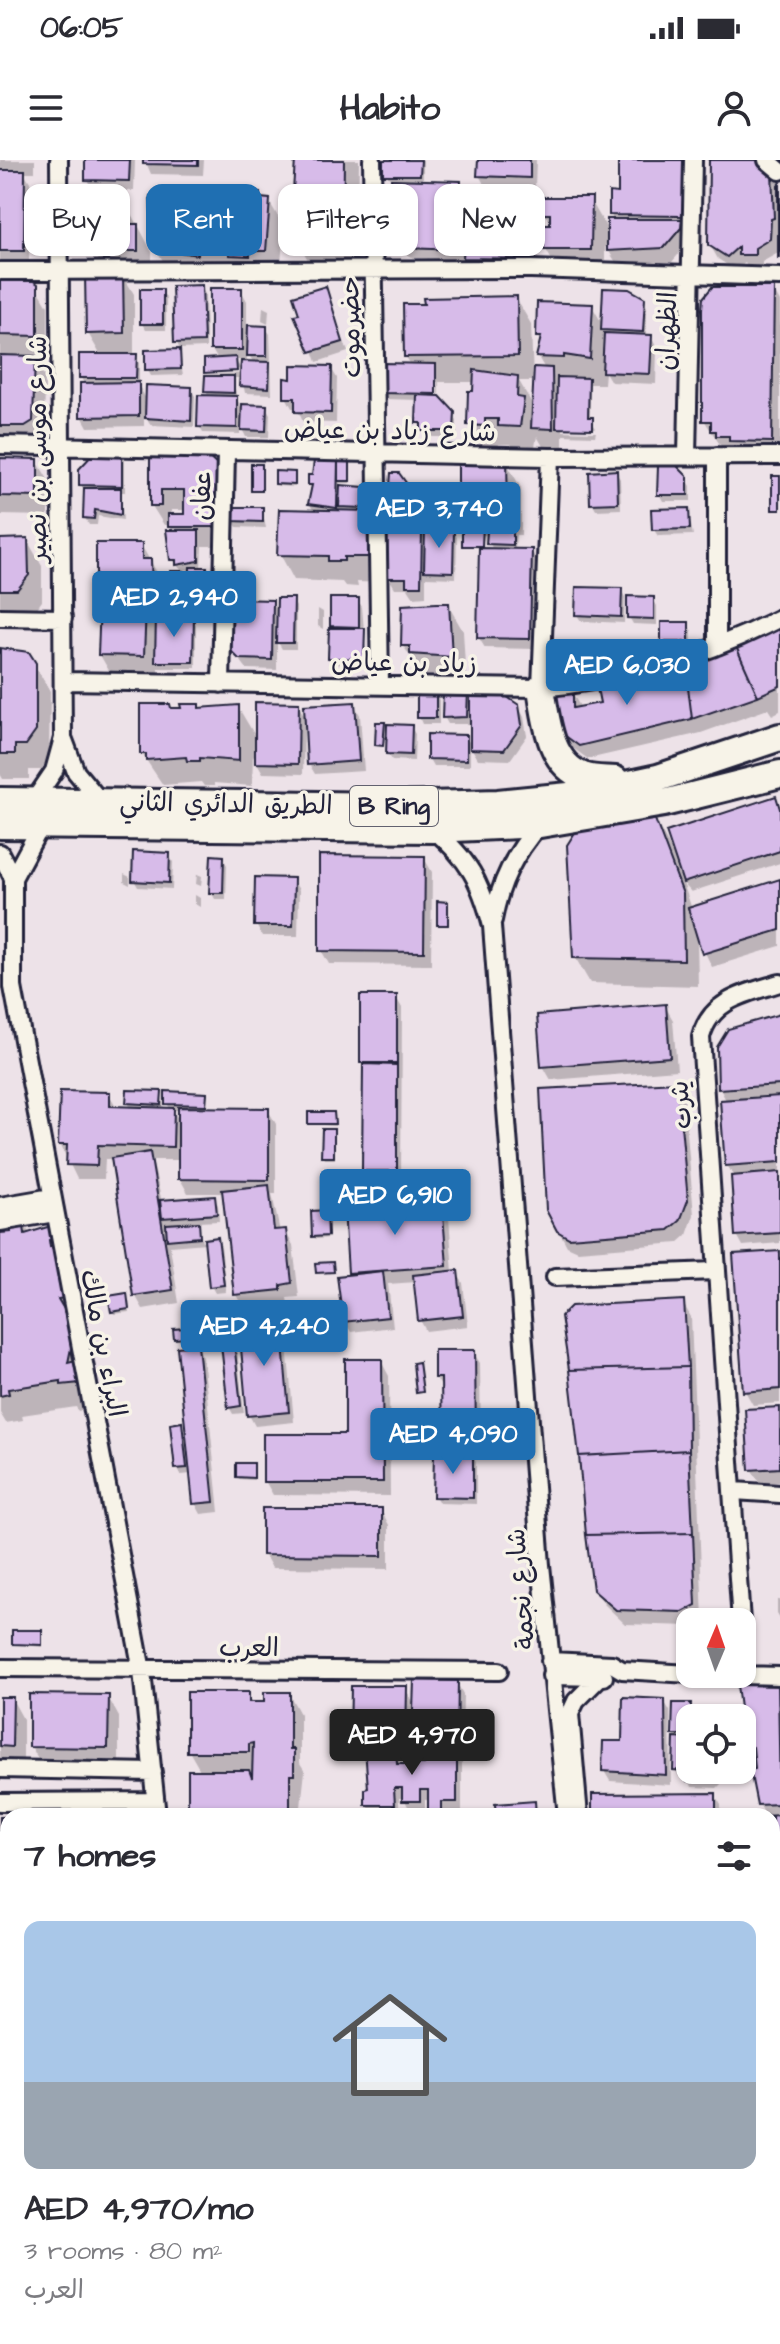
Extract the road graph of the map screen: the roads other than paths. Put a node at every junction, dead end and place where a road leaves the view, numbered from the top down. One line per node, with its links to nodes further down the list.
1 (59, 160): 7 (street, شارع موسى بن نصير)
2 (372, 160): 8 (street, حضرموت)
3 (693, 160): 9 (street, الظهران)
4 (767, 160): 5 (street)
5 (780, 171)
6 (0, 271): 7 (street)
7 (61, 271): 8 (street); 11 (street, شارع موسى بن نصير)
8 (373, 271): 9 (street); 14 (street, حضرموت)
9 (692, 275): 10 (street); 15 (street, الظهران)
10 (780, 277)
11 (60, 444): 12 (street, شارع زياد بن عياض); 13 (street, شارع زياد بن عياض); 20 (street, شارع موسى بن نصير)
12 (0, 445)
13 (226, 452): 14 (street, شارع زياد بن عياض); 24 (street, عفان)
14 (376, 454): 18 (street, شارع زياد بن عياض); 25 (street, حضرموت)
15 (687, 456): 16 (street, شارع زياد بن عياض); 18 (street, شارع زياد بن عياض)
16 (717, 456): 17 (street, شارع زياد بن عياض); 22 (street)
17 (780, 456)
18 (550, 457): 26 (street)
19 (0, 617): 20 (street)
20 (63, 618): 23 (street, شارع موسى بن نصير)
21 (780, 618): 22 (street, زياد بن عياض)
22 (717, 646): 26 (street, زياد بن عياض)
23 (63, 681): 24 (street, زياد بن عياض); 28 (street, شارع موسى بن نصير)
24 (221, 684): 25 (street, زياد بن عياض)
25 (380, 684): 26 (street, زياد بن عياض)
26 (541, 688): 30 (main road)
27 (780, 737): 30 (main road, الطريق الدائري الثاني / B Ring)
28 (63, 738): 32 (street, شارع موسى بن نصير); 33 (street, شارع موسى بن نصير)
29 (780, 774): 34 (main road, الطريق الدائري الثاني / B Ring)
30 (658, 778): 32 (main road, الطريق الدائري الثاني / B Ring)
31 (0, 801): 33 (main road, الطريق الدائري الثاني / B Ring)
32 (101, 802): 33 (main road, الطريق الدائري الثاني / B Ring)
33 (38, 813): 35 (main road, الطريق الدائري الثاني / B Ring); 36 (main road, الطريق الدائري الثاني / B Ring); 38 (street, البراء بن مالك)
34 (540, 824): 36 (main road, الطريق الدائري الثاني / B Ring); 39 (street, شارع نجمة)
35 (0, 825)
36 (433, 829): 39 (street, شارع نجمة)
37 (0, 853): 38 (street, البراء بن مالك)
38 (13, 878): 41 (street, البراء بن مالك)
39 (492, 926): 50 (street, شارع نجمة)
40 (780, 983): 44 (street, يثرب)
41 (53, 1205): 42 (street); 43 (street); 52 (street, البراء بن مالك)
42 (0, 1206)
43 (0, 1222)
44 (715, 1271): 45 (street); 46 (street, يثرب)
45 (555, 1277)
46 (734, 1491): 47 (street); 48 (street, يثرب)
47 (780, 1494)
48 (740, 1608)
49 (0, 1668): 52 (street, العرب)
50 (551, 1669): 51 (street); 57 (street); 58 (street, شارع نجمة)
51 (622, 1670): 54 (street); 57 (street)
52 (142, 1671): 53 (street, العرب); 60 (street, البراء بن مالك)
53 (499, 1671)
54 (676, 1673)
55 (756, 1675): 56 (street)
56 (780, 1676)
57 (600, 1677): 58 (street)
58 (562, 1714): 64 (street, شارع نجمة); 65 (street, شارع نجمة)
59 (0, 1769): 60 (street)
60 (153, 1772): 63 (street, البراء بن مالك)
61 (0, 1802): 62 (street)
62 (134, 1808)
63 (156, 1808)
64 (567, 1808)
65 (578, 1808)

